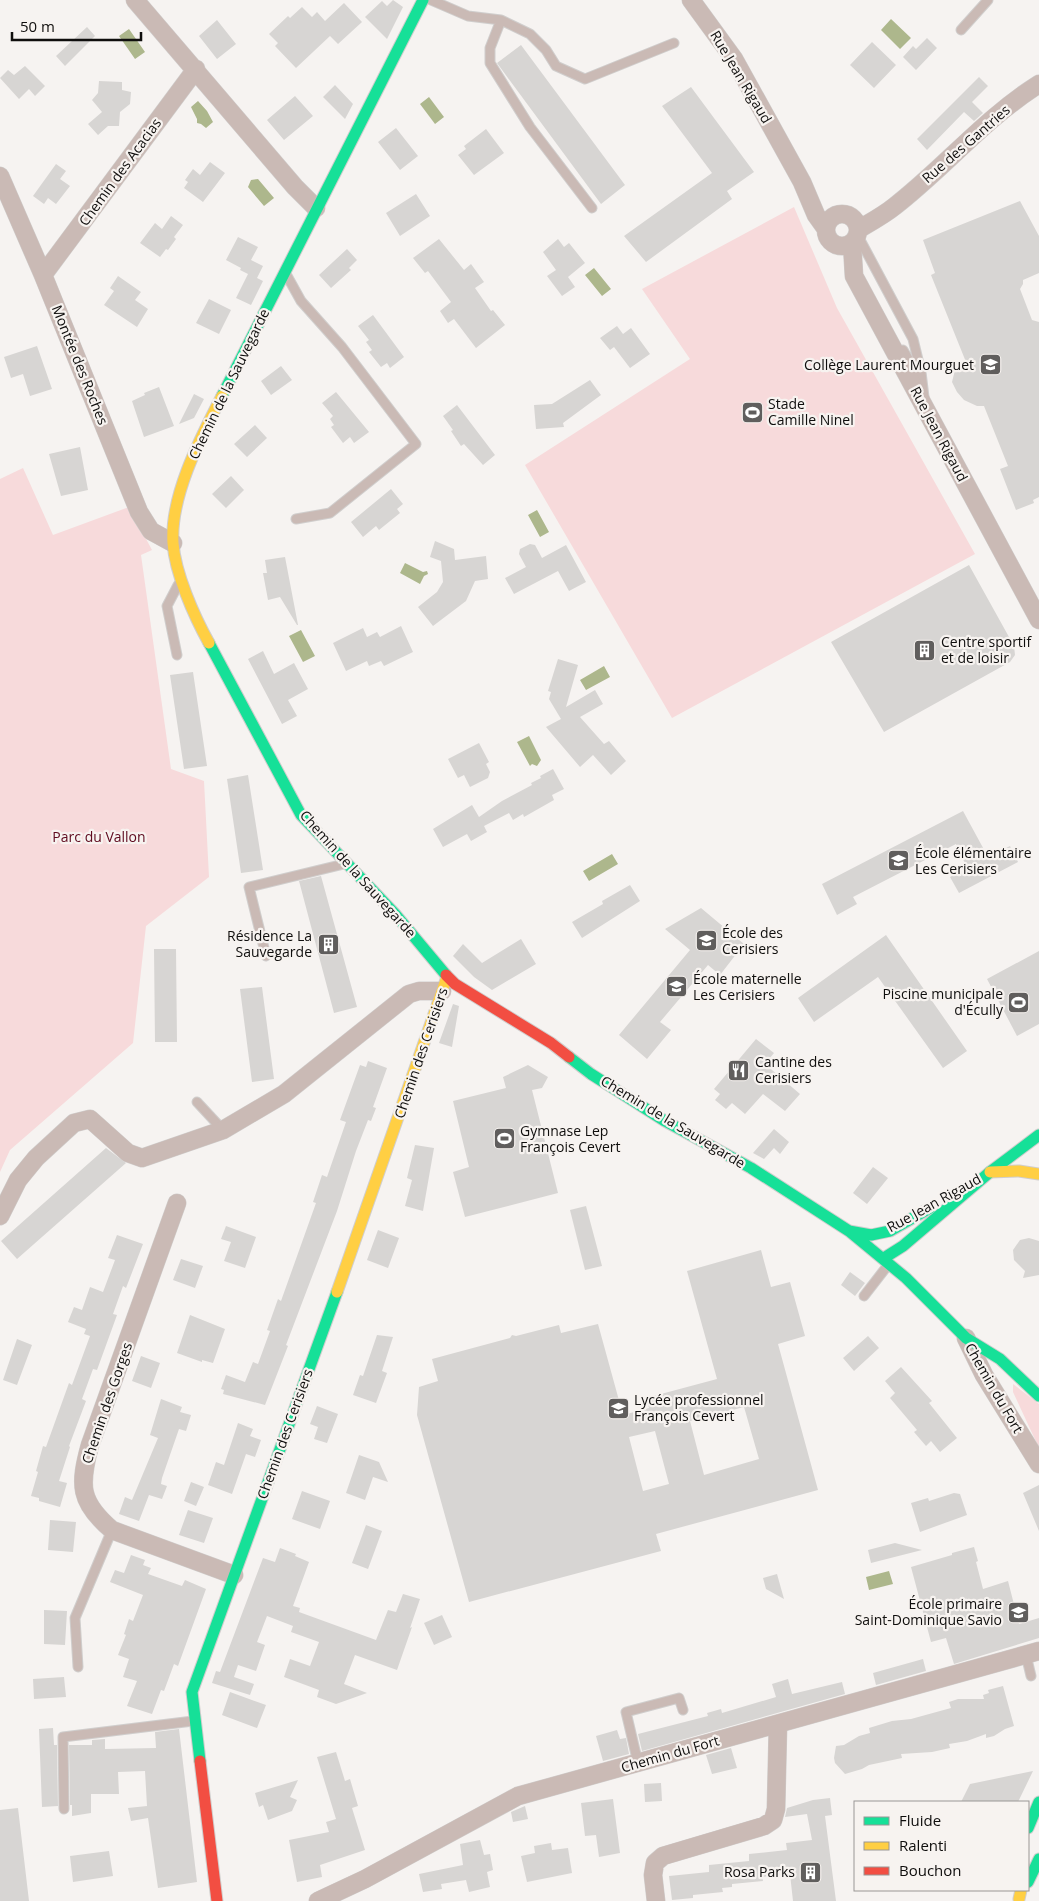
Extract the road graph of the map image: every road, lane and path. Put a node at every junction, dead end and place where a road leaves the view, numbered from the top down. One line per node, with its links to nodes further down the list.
1 (135, 0): 9 (street)
2 (424, 0): 14 (main road, Chemin de la Sauvegarde)
3 (431, 0): 6 (lane)
4 (691, 0): 12 (street, Rue Jean Rigaud)
5 (988, 0): 7 (lane)
6 (501, 20): 8 (lane); 15 (lane)
7 (961, 30)
8 (674, 42)
9 (196, 70): 14 (street); 20 (street, Chemin des Acacias)
10 (1039, 84): 13 (street, Rue des Gantries)
11 (0, 176): 20 (street, Montée des Roches)
12 (802, 182): 16 (street, Rue Jean Rigaud); 17 (street, Rue Jean Rigaud)
13 (894, 207): 16 (street); 18 (street, Rue des Gantries)
14 (316, 208): 19 (main road, Chemin de la Sauvegarde)
15 (592, 208)
16 (841, 214): 17 (street); 18 (street)
17 (826, 229): 18 (street)
18 (858, 239): 21 (lane); 21 (lane); 22 (street, Rue Jean Rigaud)
19 (285, 272): 23 (lane); 24 (main road, Chemin de la Sauvegarde)
20 (43, 275): 24 (street, Montée des Roches)
21 (923, 384): 22 (lane)
22 (926, 410): 26 (street, Rue Jean Rigaud)
23 (296, 519)
24 (173, 543): 25 (main road, Chemin de la Sauvegarde)
25 (180, 580): 27 (lane); 28 (main road, Chemin de la Sauvegarde)
26 (1039, 620)
27 (177, 655)
28 (347, 864): 29 (lane); 30 (main road, Chemin de la Sauvegarde)
29 (266, 956)
30 (444, 984): 32 (street); 38 (main road, Chemin de la Sauvegarde); 45 (main road, Chemin des Cerisiers)
31 (197, 1102): 32 (lane)
32 (223, 1130): 37 (street)
33 (1039, 1134): 34 (main road, Rue Jean Rigaud)
34 (990, 1172): 35 (main road); 38 (main road, Rue Jean Rigaud); 39 (main road, Rue Jean Rigaud)
35 (1039, 1174)
36 (177, 1202): 44 (street, Chemin des Gorges)
37 (0, 1216)
38 (849, 1231): 39 (main road, Chemin de la Sauvegarde)
39 (886, 1260): 40 (lane); 41 (main road, Chemin de la Sauvegarde)
40 (864, 1296)
41 (966, 1338): 42 (main road, Chemin de la Sauvegarde); 43 (street, Chemin du Fort)
42 (1039, 1396)
43 (1039, 1464)
44 (112, 1530): 45 (street, Chemin des Gorges); 47 (lane)
45 (234, 1576): 50 (main road, Chemin des Cerisiers)
46 (1032, 1653): 48 (lane); 51 (street, Chemin du Fort)
47 (78, 1667)
48 (1031, 1676)
49 (682, 1710): 52 (lane)
50 (196, 1721): 54 (lane); 58 (main road, Chemin des Cerisiers)
51 (778, 1724): 52 (street, Chemin du Fort); 60 (street)
52 (638, 1763): 59 (street, Chemin du Fort)
53 (1039, 1802): 55 (main road)
54 (64, 1809)
55 (1029, 1826)
56 (1039, 1859): 57 (main road)
57 (1029, 1880)
58 (217, 1901)
59 (318, 1901)
60 (656, 1901)

